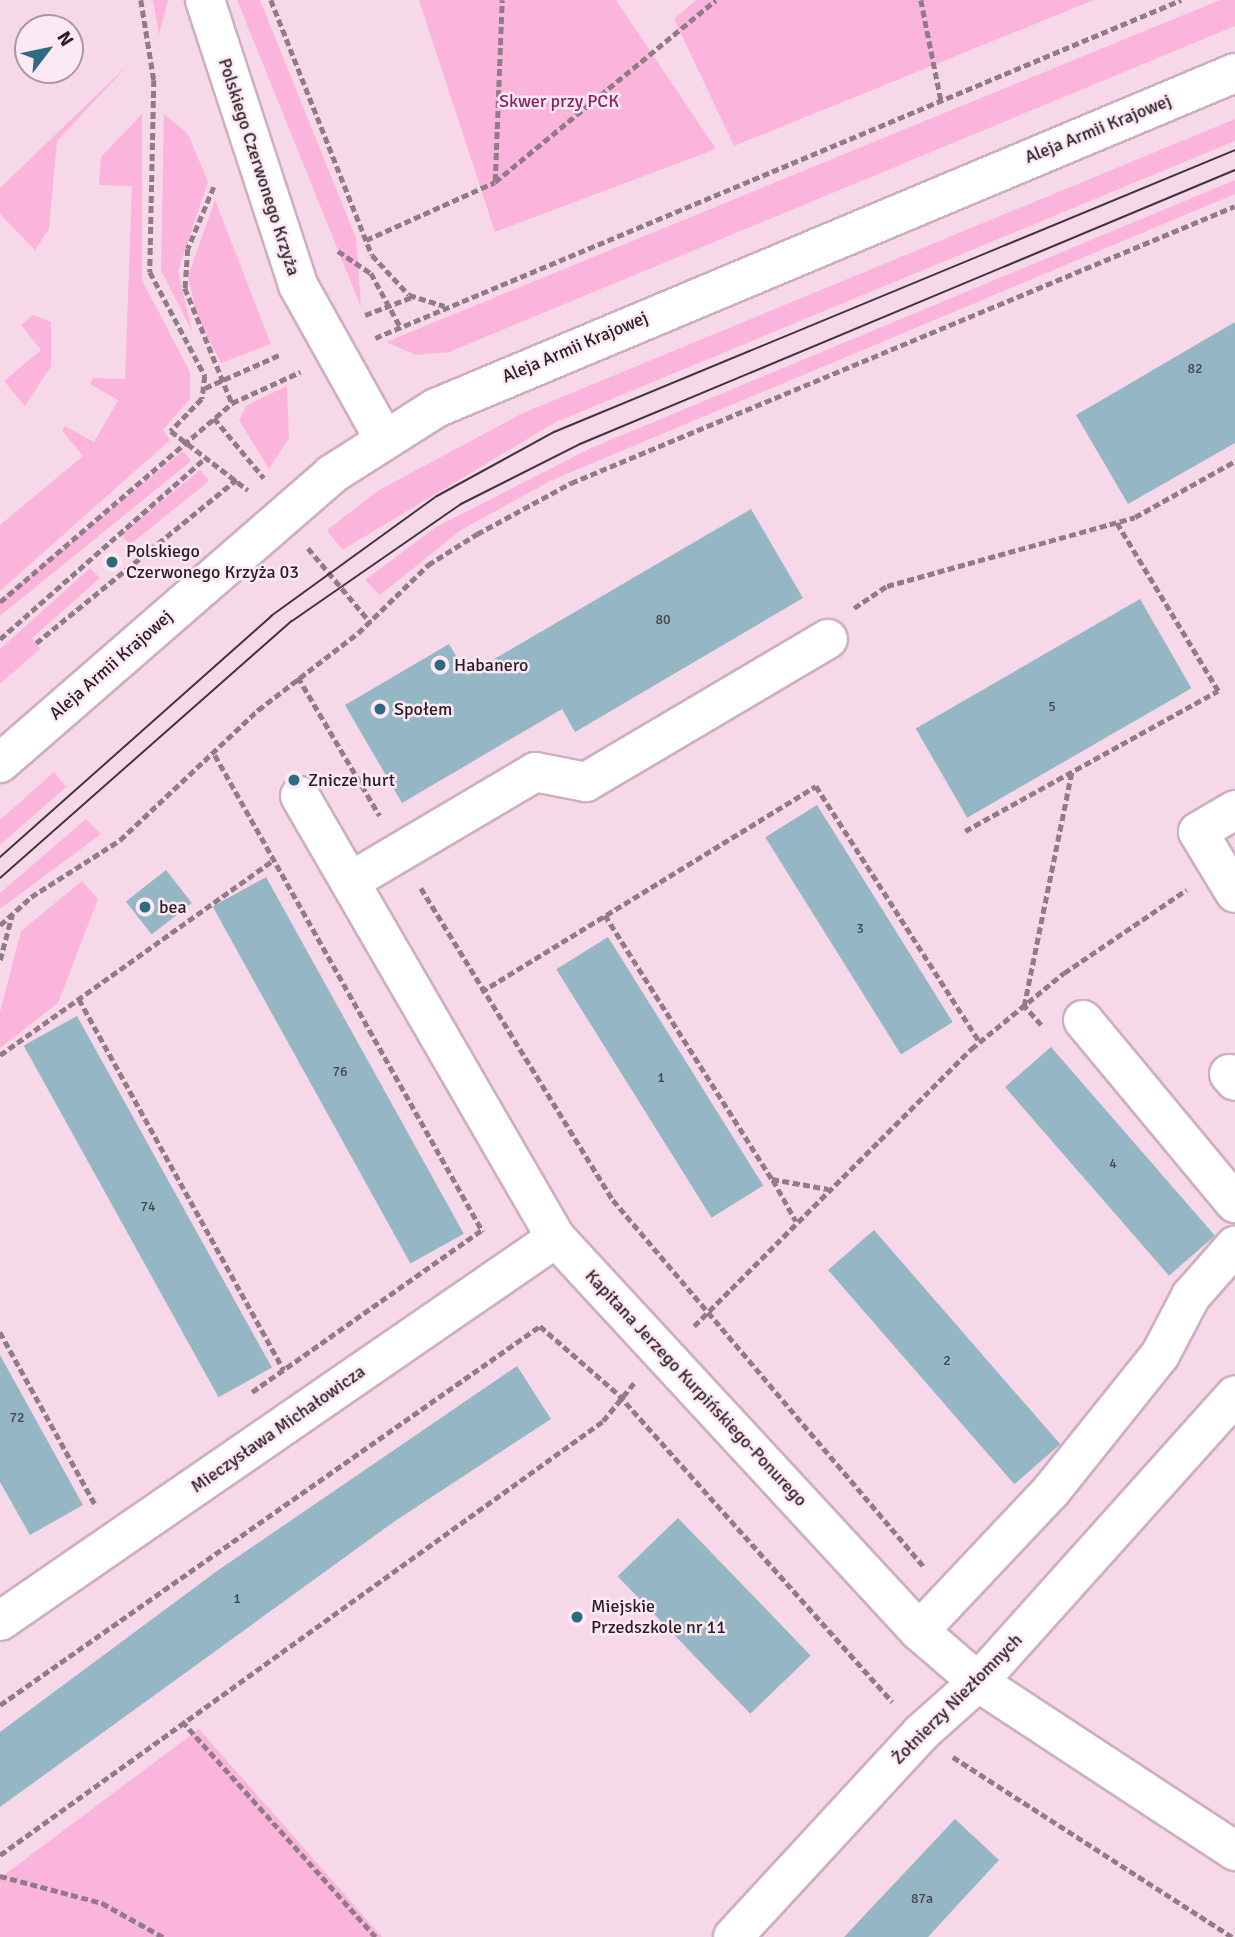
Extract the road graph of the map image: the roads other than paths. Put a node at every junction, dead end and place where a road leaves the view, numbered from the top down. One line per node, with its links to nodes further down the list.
1 (205, 0): 3 (street, Polskiego Czerwonego Krzyża)
2 (1235, 73): 3 (street, Aleja Armii Krajowej)
3 (384, 439): 5 (street, Aleja Armii Krajowej)
4 (838, 626): 8 (street)
5 (0, 763)
6 (300, 796): 8 (street, Kapitana Jerzego Kurpińskiego-Ponurego)
7 (1235, 810): 9 (street)
8 (351, 881): 12 (street, Kapitana Jerzego Kurpińskiego-Ponurego)
9 (1230, 885)
10 (1083, 1020): 11 (street)
11 (1235, 1203)
12 (556, 1238): 15 (street, Mieczysława Michałowicza); 16 (street, Kapitana Jerzego Kurpińskiego-Ponurego)
13 (1235, 1246): 16 (street)
14 (1235, 1396): 17 (street, Żołnierzy Niezłomnych)
15 (0, 1621)
16 (919, 1632): 17 (street, Kapitana Jerzego Kurpińskiego-Ponurego)
17 (978, 1682): 18 (street, Kapitana Jerzego Kurpińskiego-Ponurego); 19 (street, Żołnierzy Niezłomnych)
18 (1235, 1851)
19 (733, 1937)

